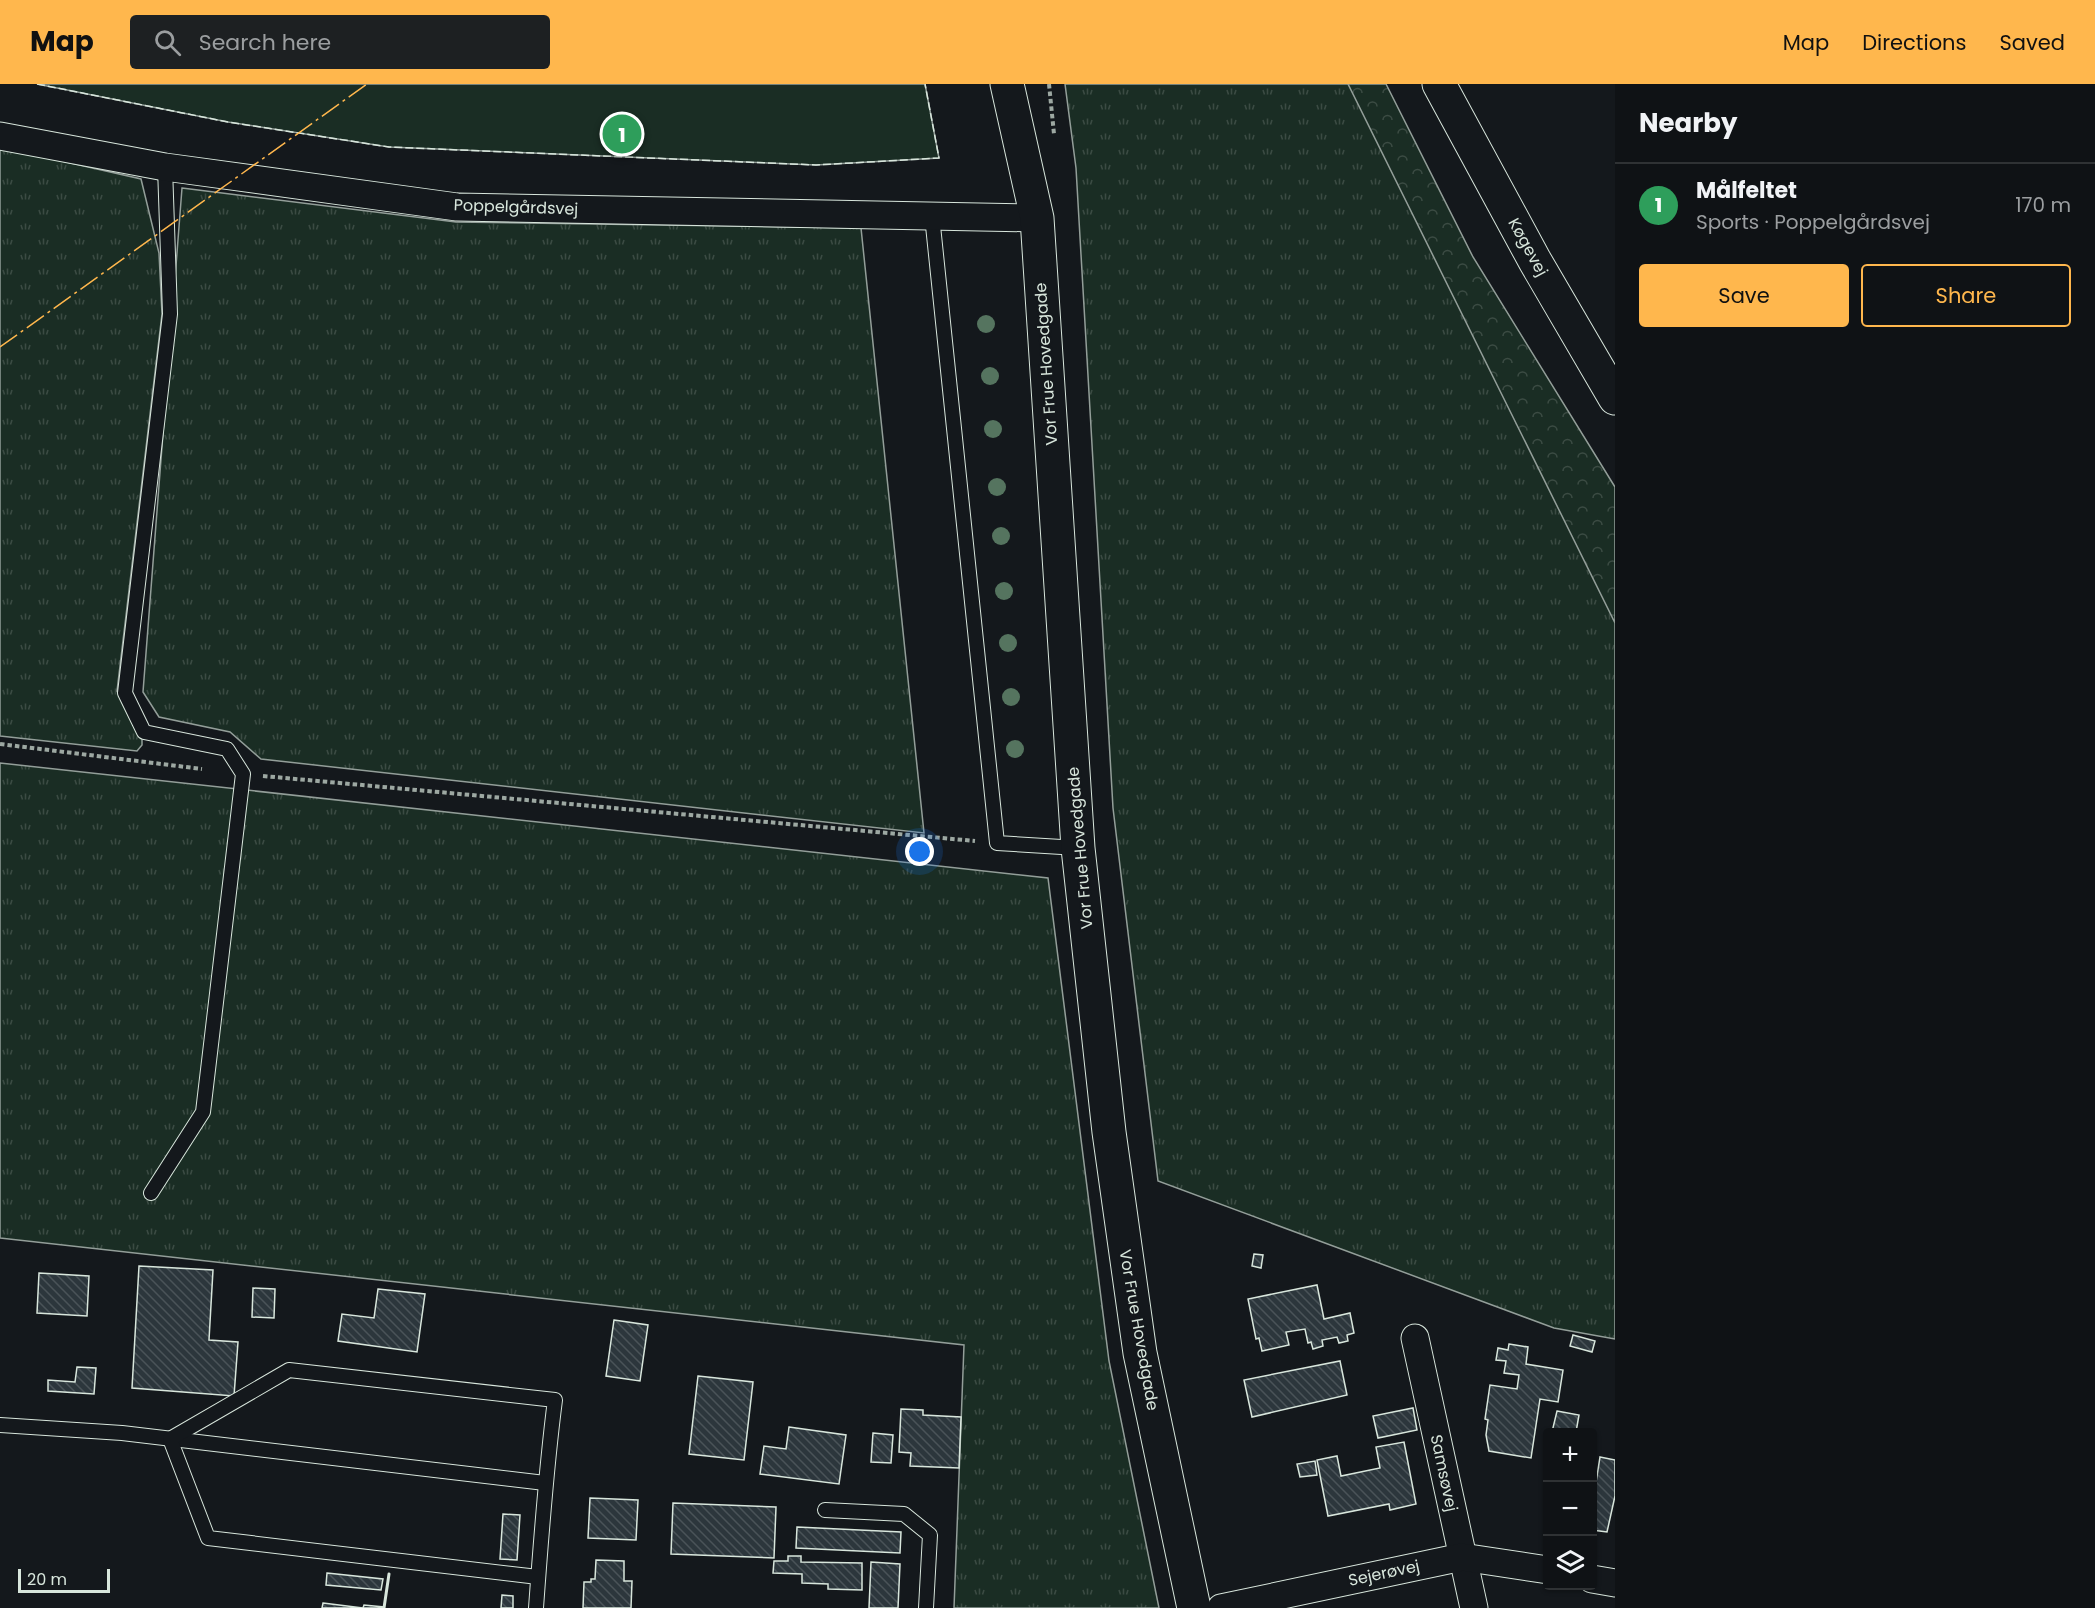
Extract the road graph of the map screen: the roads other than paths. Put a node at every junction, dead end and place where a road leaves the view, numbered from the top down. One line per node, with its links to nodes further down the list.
1 (1007, 84): 6 (street, Vor Frue Hovedgade)
2 (1442, 87): 7 (street, Køgevej)
3 (0, 136): 4 (street, Poppelgårdsvej)
4 (165, 167): 5 (street, Poppelgårdsvej); 9 (lane)
5 (932, 216): 6 (street, Poppelgårdsvej); 8 (lane)
6 (1037, 218): 8 (street, Vor Frue Hovedgade)
7 (1615, 398)
8 (1078, 848): 22 (street, Vor Frue Hovedgade)
9 (151, 1193)
10 (1415, 1338): 15 (street, Samsøvej)
11 (0, 1425): 12 (lane)
12 (170, 1439): 13 (lane); 13 (lane); 17 (lane)
13 (545, 1483): 17 (lane)
14 (825, 1510): 21 (lane)
15 (1462, 1557): 16 (street, Sejerøvej); 23 (street, Sejerøvej); 24 (street, Samsøvej)
16 (1543, 1569)
17 (538, 1577): 20 (lane)
18 (1597, 1579): 19 (street)
19 (1615, 1583)
20 (536, 1608)
21 (926, 1608)
22 (1194, 1608)
23 (1221, 1608)
24 (1474, 1608)

